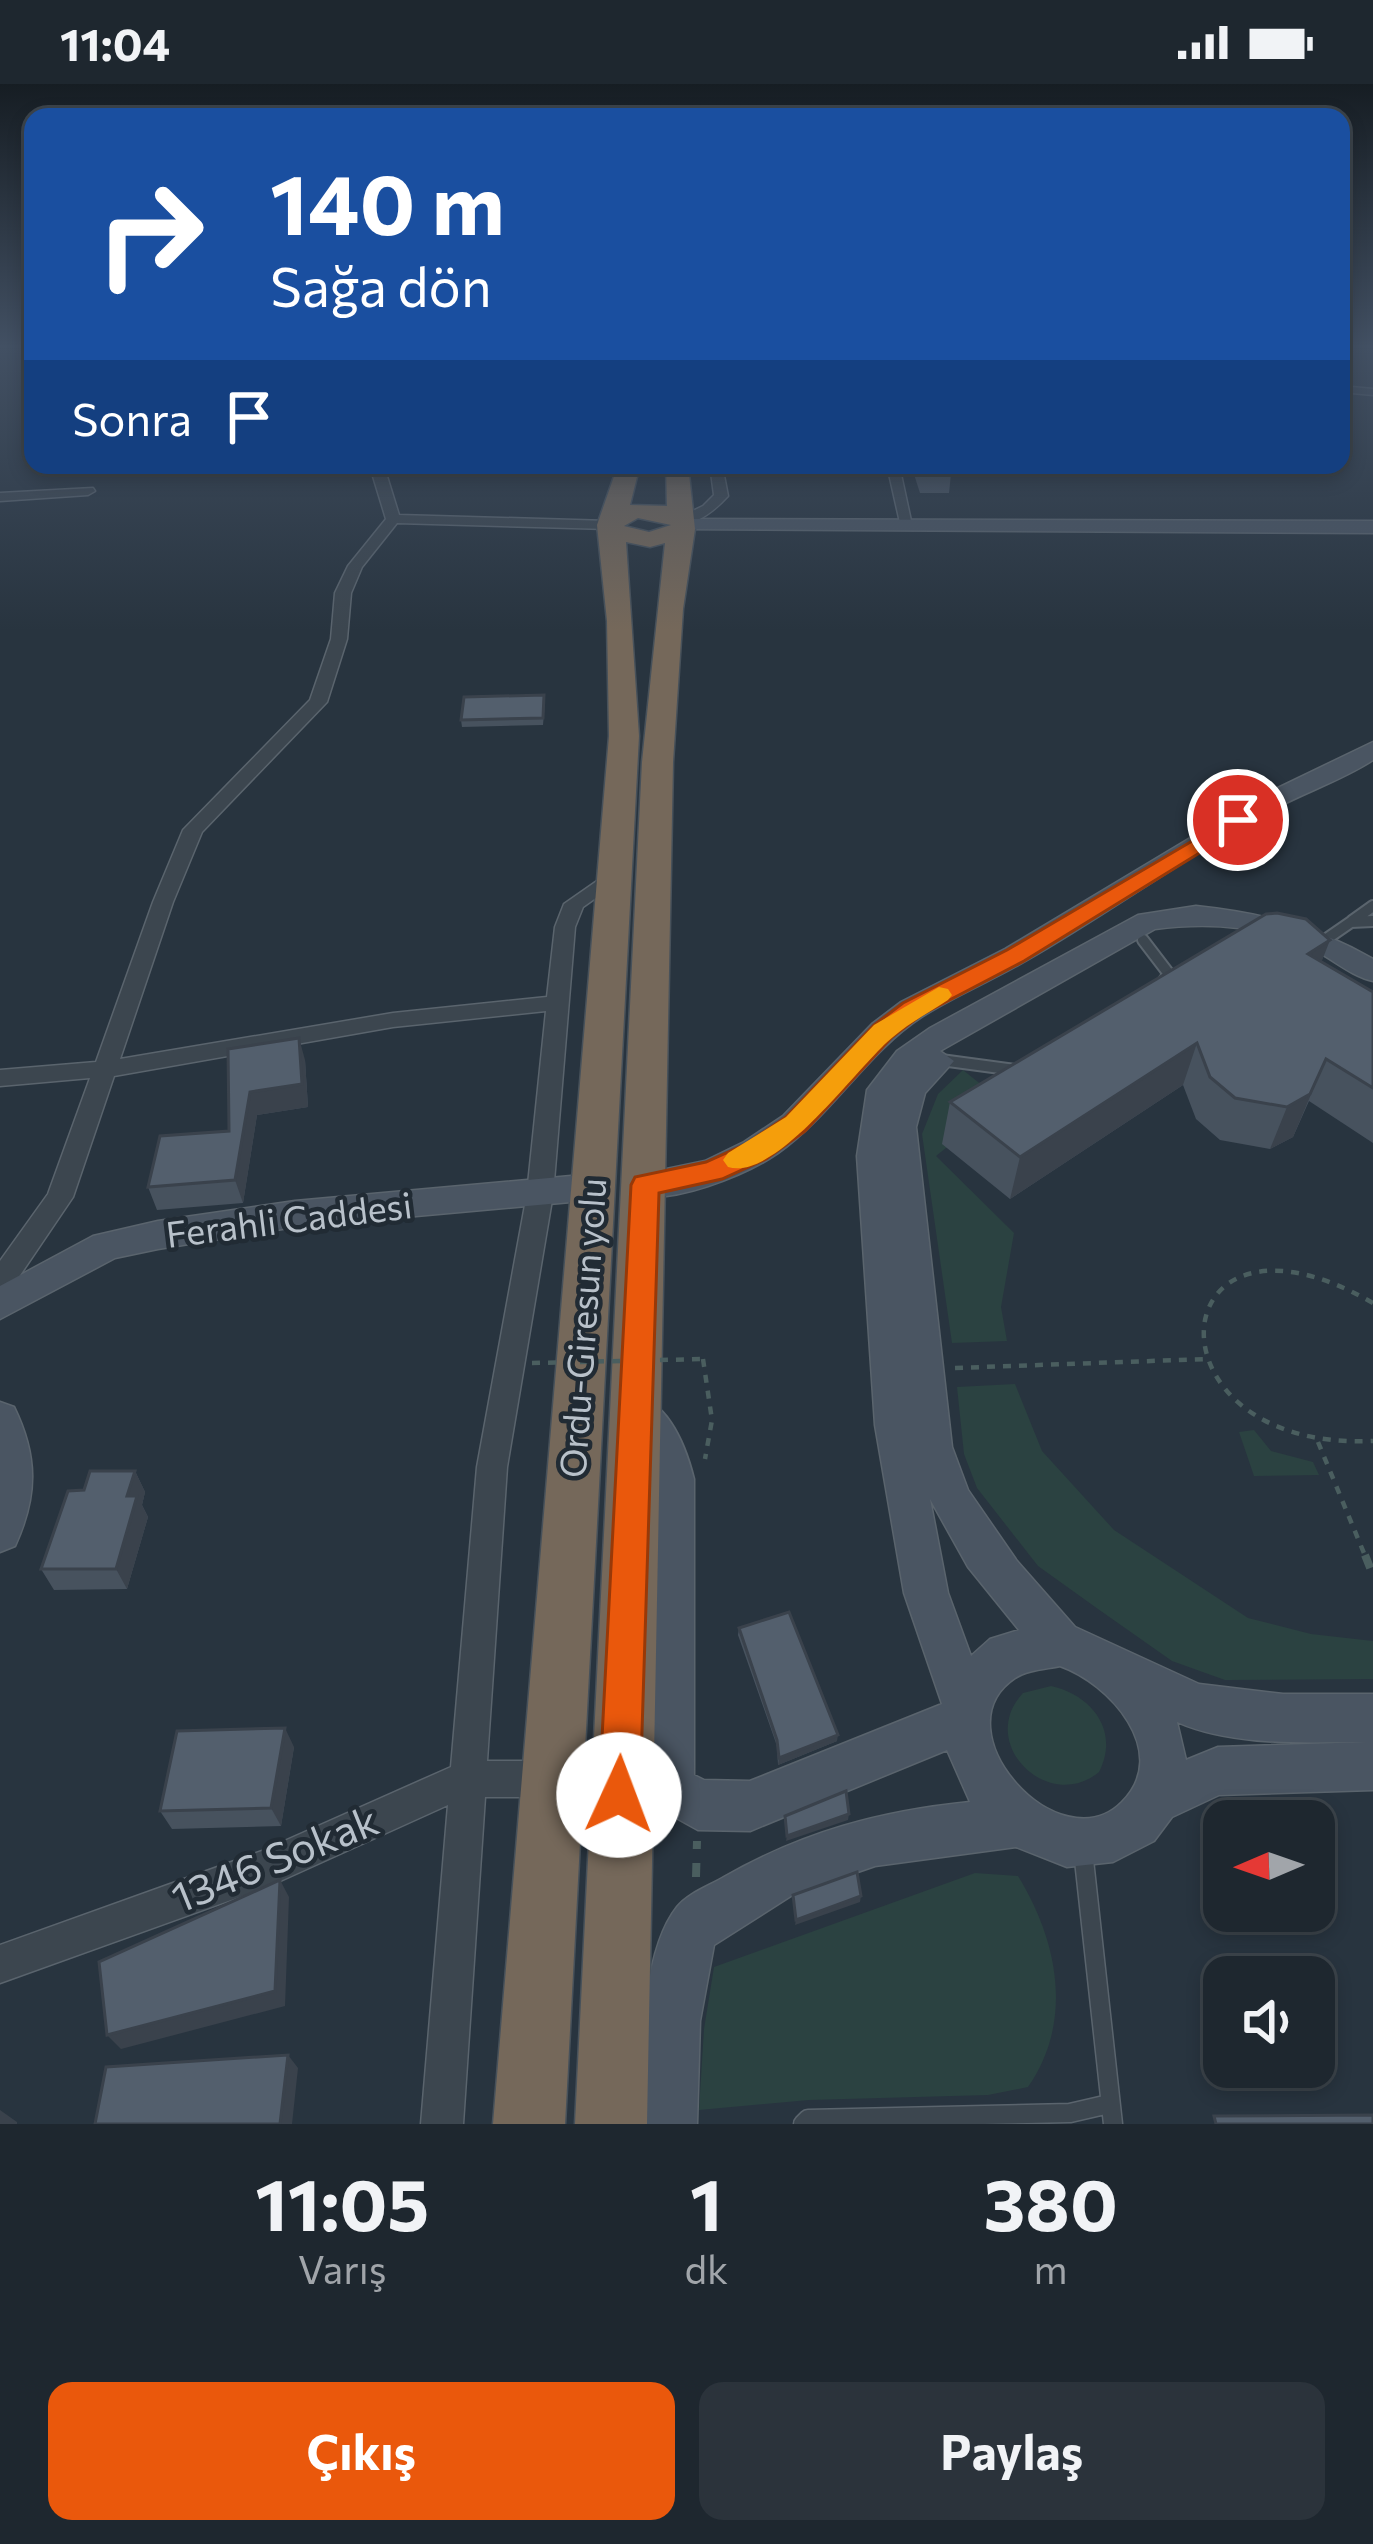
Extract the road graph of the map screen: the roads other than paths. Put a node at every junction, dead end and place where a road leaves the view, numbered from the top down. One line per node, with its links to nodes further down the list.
1 (379, 474): 8 (street)
2 (626, 474): 10 (highway, Ordu-Giresun yolu)
3 (678, 474): 9 (highway, Ordu-Giresun yolu)
4 (717, 474): 9 (street)
5 (895, 474): 11 (street)
6 (88, 491): 7 (street)
7 (0, 497)
8 (393, 519): 10 (street); 25 (street)
9 (681, 524): 10 (highway); 11 (street); 27 (highway, Ordu-Giresun yolu)
10 (612, 525): 14 (highway, Ordu-Giresun yolu)
11 (908, 527): 12 (street)
12 (1373, 527)
13 (1373, 749): 27 (street)
14 (614, 878): 22 (street); 28 (highway, Ordu-Giresun yolu)
15 (1373, 906): 17 (lane)
16 (1373, 921): 17 (lane)
17 (1337, 932): 19 (street); 37 (street)
18 (1143, 940): 20 (street); 21 (lane); 23 (street)
19 (1373, 972)
20 (1373, 990)
21 (1142, 996)
22 (557, 1003): 25 (street); 29 (street)
23 (940, 1060): 24 (lane); 35 (street)
24 (1020, 1069)
25 (106, 1070): 26 (street); 30 (street)
26 (0, 1078)
27 (645, 1185): 32 (highway, Ordu-Giresun yolu)
28 (592, 1187): 29 (street, Ferahli Caddesi); 41 (highway, Ordu-Giresun yolu)
29 (540, 1194): 31 (street, Ferahli Caddesi); 40 (street)
30 (0, 1282)
31 (0, 1304)
32 (635, 1413): 37 (street); 49 (highway, Ordu-Giresun yolu)
33 (0, 1419): 34 (street)
34 (0, 1532)
35 (1060, 1644): 36 (street); 37 (street)
36 (1120, 1672): 38 (street); 42 (street)
37 (966, 1712): 43 (street)
38 (1373, 1718)
39 (1373, 1766): 42 (street)
40 (465, 1779): 41 (street, 1346 Sokak); 45 (street, 1346 Sokak); 47 (street)
41 (552, 1779): 48 (highway, Ordu-Giresun yolu)
42 (1155, 1799): 44 (street)
43 (1019, 1822): 44 (street); 50 (street)
44 (1082, 1842): 46 (lane)
45 (0, 1964)
46 (1111, 2114): 51 (lane)
47 (442, 2124)
48 (529, 2124)
49 (610, 2124)
50 (668, 2124)
51 (803, 2124)

